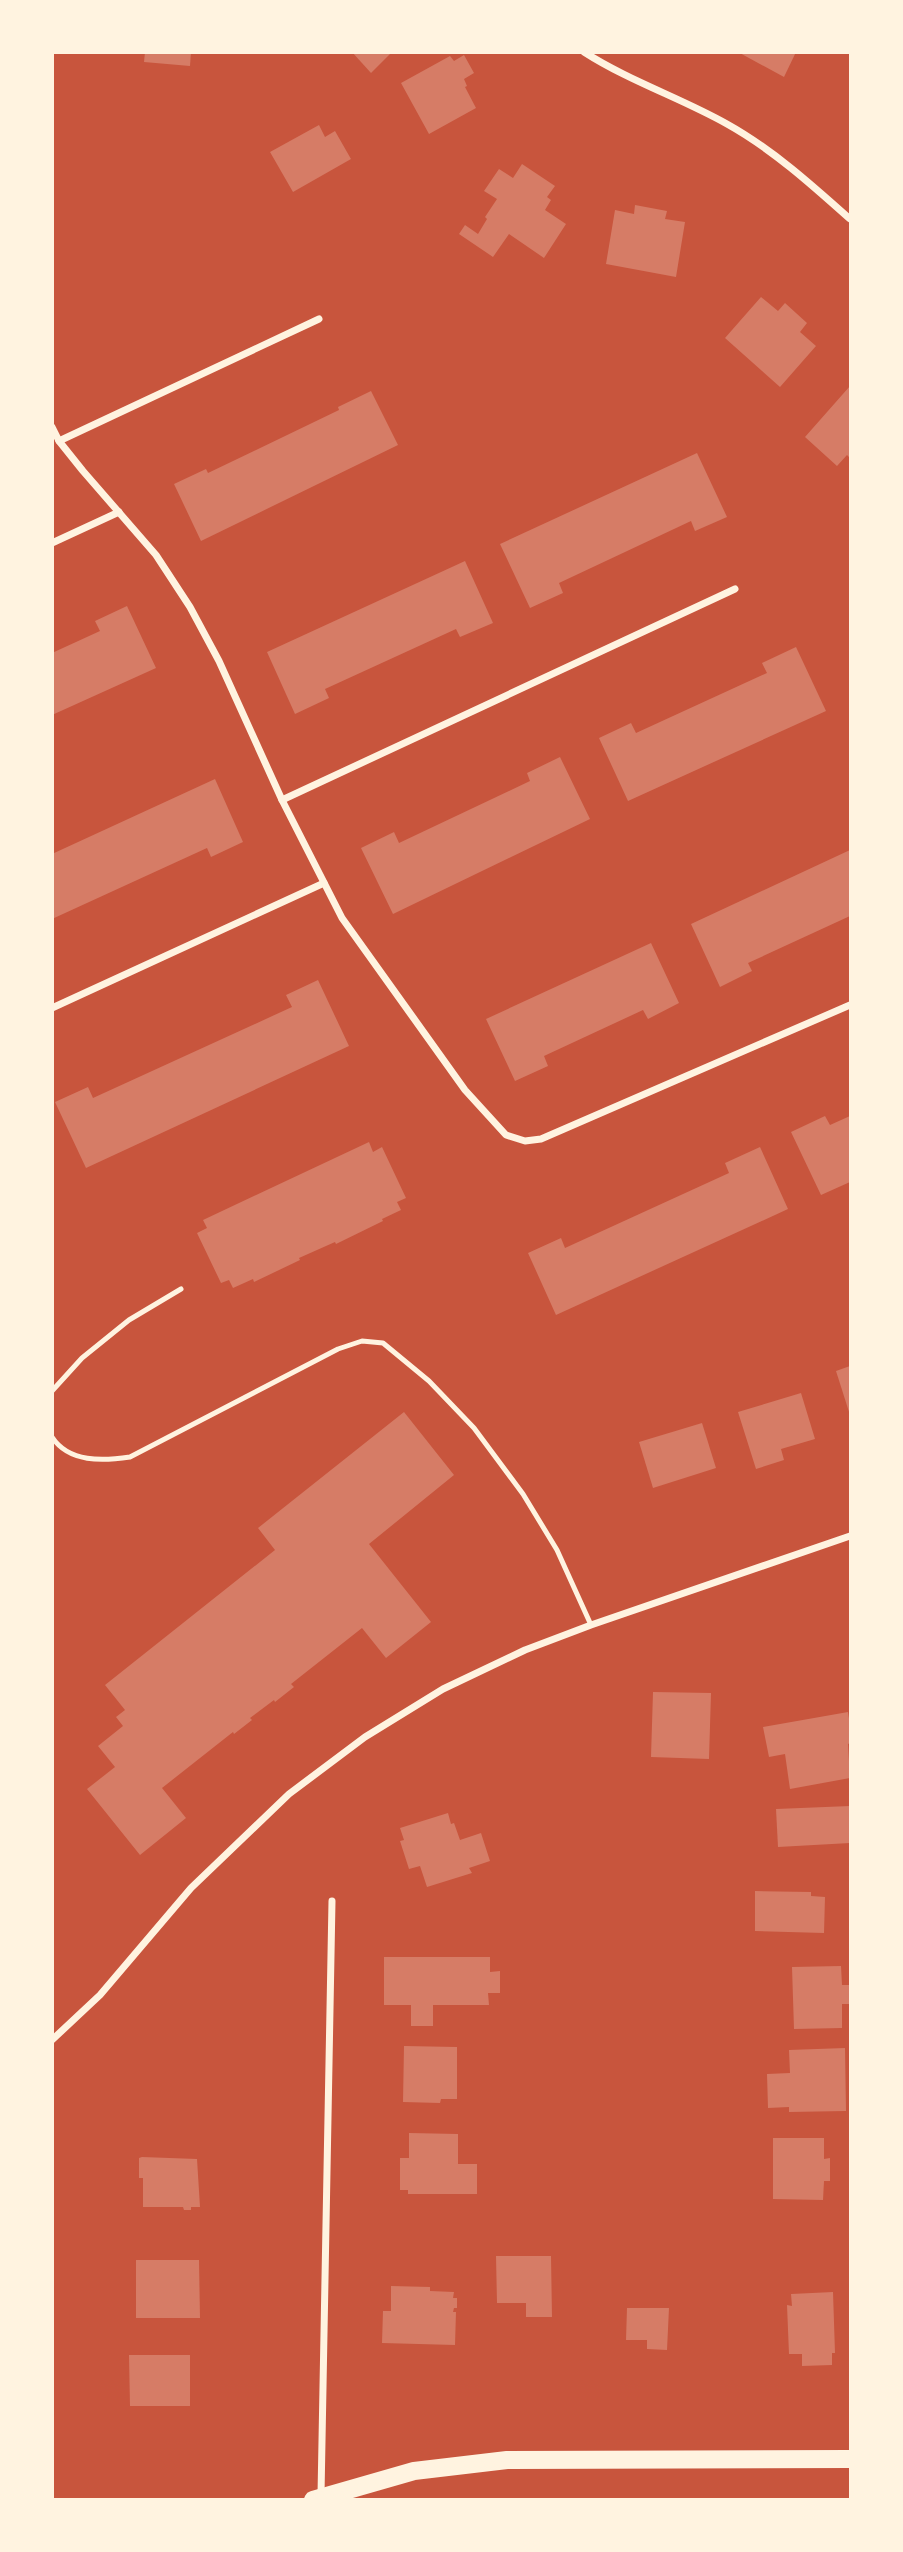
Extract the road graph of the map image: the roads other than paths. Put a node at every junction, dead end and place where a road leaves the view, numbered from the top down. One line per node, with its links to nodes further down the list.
1 (584, 52): 2 (street)
2 (850, 219)
3 (319, 319): 5 (street)
4 (52, 427): 5 (street)
5 (59, 441): 6 (street)
6 (119, 512): 7 (street); 9 (street)
7 (52, 543)
8 (735, 589): 9 (street)
9 (282, 800): 10 (street)
10 (324, 883): 11 (street); 12 (street)
11 (850, 1005)
12 (52, 1008)
13 (181, 1289): 14 (lane)
14 (52, 1391)
15 (52, 1437): 18 (lane)
16 (848, 1537): 17 (street); 18 (street)
17 (850, 1545)
18 (591, 1625): 20 (street)
19 (332, 1901): 22 (street)
20 (52, 2040)
21 (850, 2459): 22 (main road)
22 (318, 2498)

